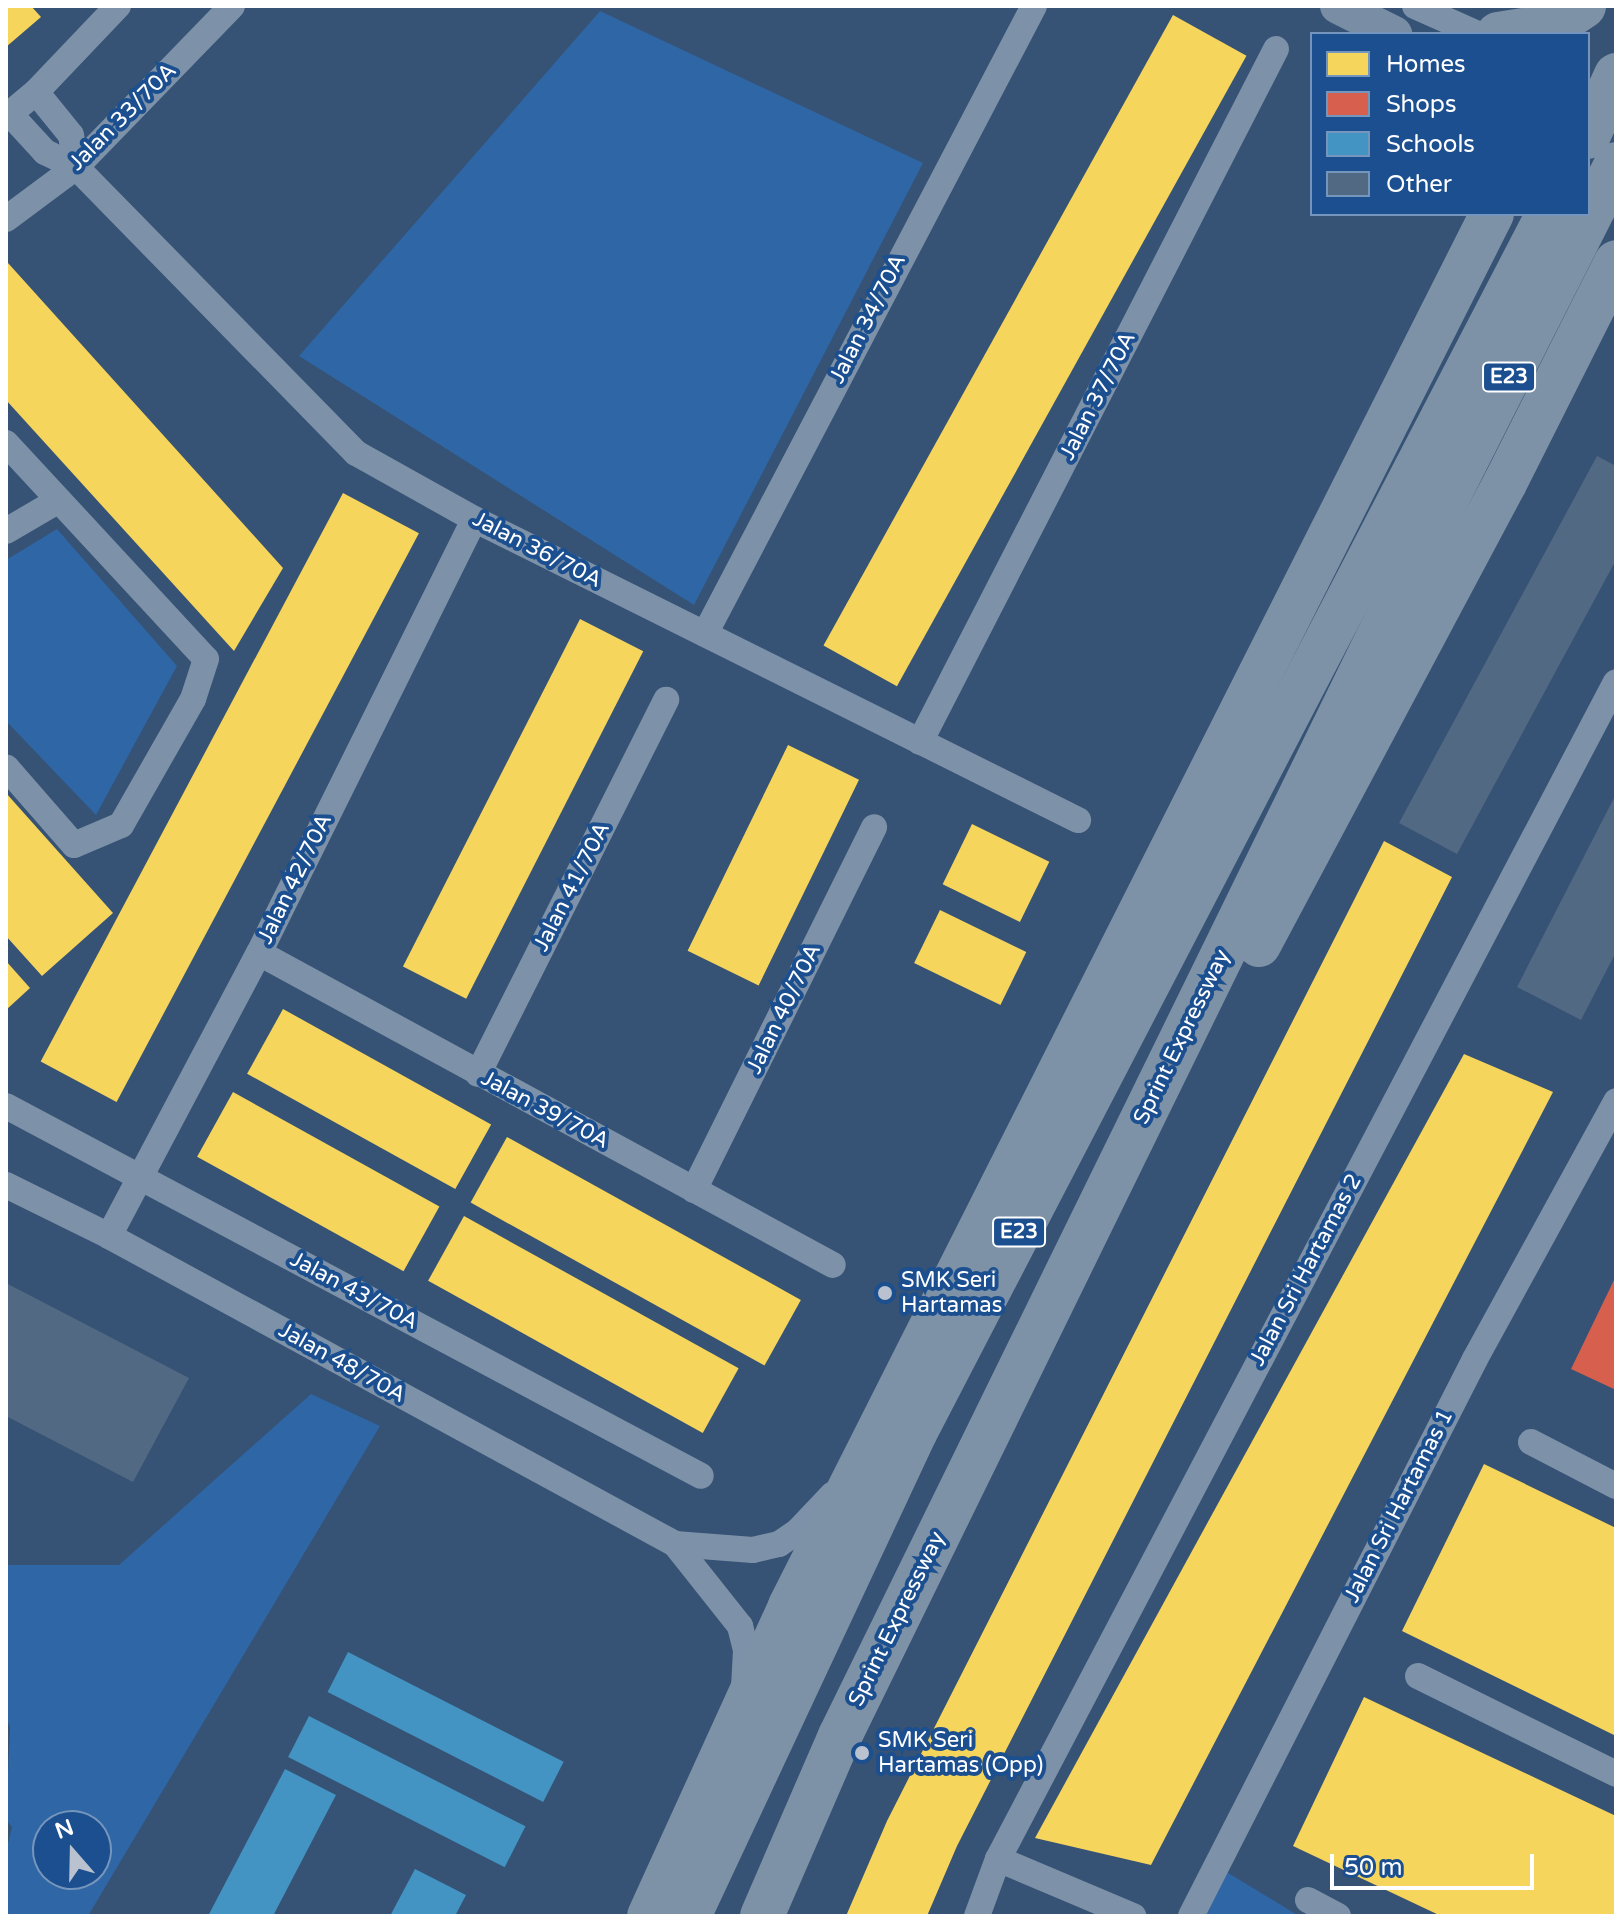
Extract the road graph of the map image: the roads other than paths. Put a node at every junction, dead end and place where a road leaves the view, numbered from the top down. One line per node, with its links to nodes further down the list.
1 (118, 6): 14 (street)
2 (232, 6): 19 (street, Jalan 33/70A)
3 (1034, 6): 31 (street, Jalan 34/70A)
4 (1338, 6): 8 (street)
5 (1415, 6): 9 (street)
6 (1584, 6): 10 (highway)
7 (1600, 6): 11 (highway)
8 (1390, 32)
9 (1474, 32)
10 (1511, 32)
11 (1587, 32)
12 (1276, 49): 34 (street, Jalan 37/70A)
13 (1616, 75): 16 (highway)
14 (36, 92): 15 (street); 19 (street, Jalan 36/70A)
15 (8, 116): 19 (street, Jalan 36/70A)
16 (1602, 127): 17 (street)
17 (1590, 151)
18 (1616, 164): 22 (highway, Sprint Expressway / E23)
19 (76, 167): 25 (street, Jalan 33/70A); 29 (street, Jalan 36/70A)
20 (1491, 216): 49 (highway)
21 (1547, 216): 60 (highway, E23)
22 (1590, 216)
23 (1590, 216): 53 (highway, Sprint Expressway / E23)
24 (1590, 216): 26 (highway)
25 (6, 219)
26 (1616, 263): 53 (highway)
27 (6, 443): 28 (street)
28 (59, 500): 30 (street); 35 (street)
29 (474, 519): 31 (street, Jalan 36/70A); 38 (street, Jalan 42/70A)
30 (6, 531)
31 (705, 634): 34 (street, Jalan 36/70A)
32 (1616, 682): 57 (street, Jalan Sri Hartamas 2)
33 (666, 700): 39 (street, Jalan 41/70A)
34 (920, 742): 36 (street, Jalan 36/70A)
35 (6, 767)
36 (1078, 820)
37 (874, 827): 45 (street, Jalan 40/70A)
38 (259, 953): 39 (street, Jalan 39/70A); 43 (street, Jalan 42/70A)
39 (478, 1074): 45 (street, Jalan 39/70A)
40 (1616, 1101): 42 (street, Jalan Sri Hartamas 1)
41 (6, 1106): 43 (street, Jalan 43/70A)
42 (1605, 1149): 64 (street, Jalan Sri Hartamas 1)
43 (141, 1178): 46 (street, Jalan 42/70A); 50 (street, Jalan 43/70A)
44 (6, 1185): 46 (street, Jalan 48/70A)
45 (694, 1190): 47 (street, Jalan 39/70A)
46 (109, 1236): 52 (street, Jalan 48/70A)
47 (833, 1265)
48 (1531, 1442): 51 (street)
49 (865, 1455): 52 (street, Jalan 48/70A); 55 (highway)
50 (701, 1476)
51 (1616, 1486)
52 (675, 1544): 55 (street, Jalan 48/70A)
53 (909, 1595): 61 (highway, Sprint Expressway / E23)
54 (1418, 1676): 56 (street)
55 (735, 1726): 59 (highway)
56 (1616, 1774)
57 (998, 1859): 62 (street, Jalan Sri Hartamas 2); 63 (street)
58 (1308, 1900): 65 (street)
59 (649, 1916)
60 (689, 1916)
61 (762, 1916)
62 (977, 1916)
63 (1133, 1916)
64 (1191, 1916)
65 (1338, 1916)

